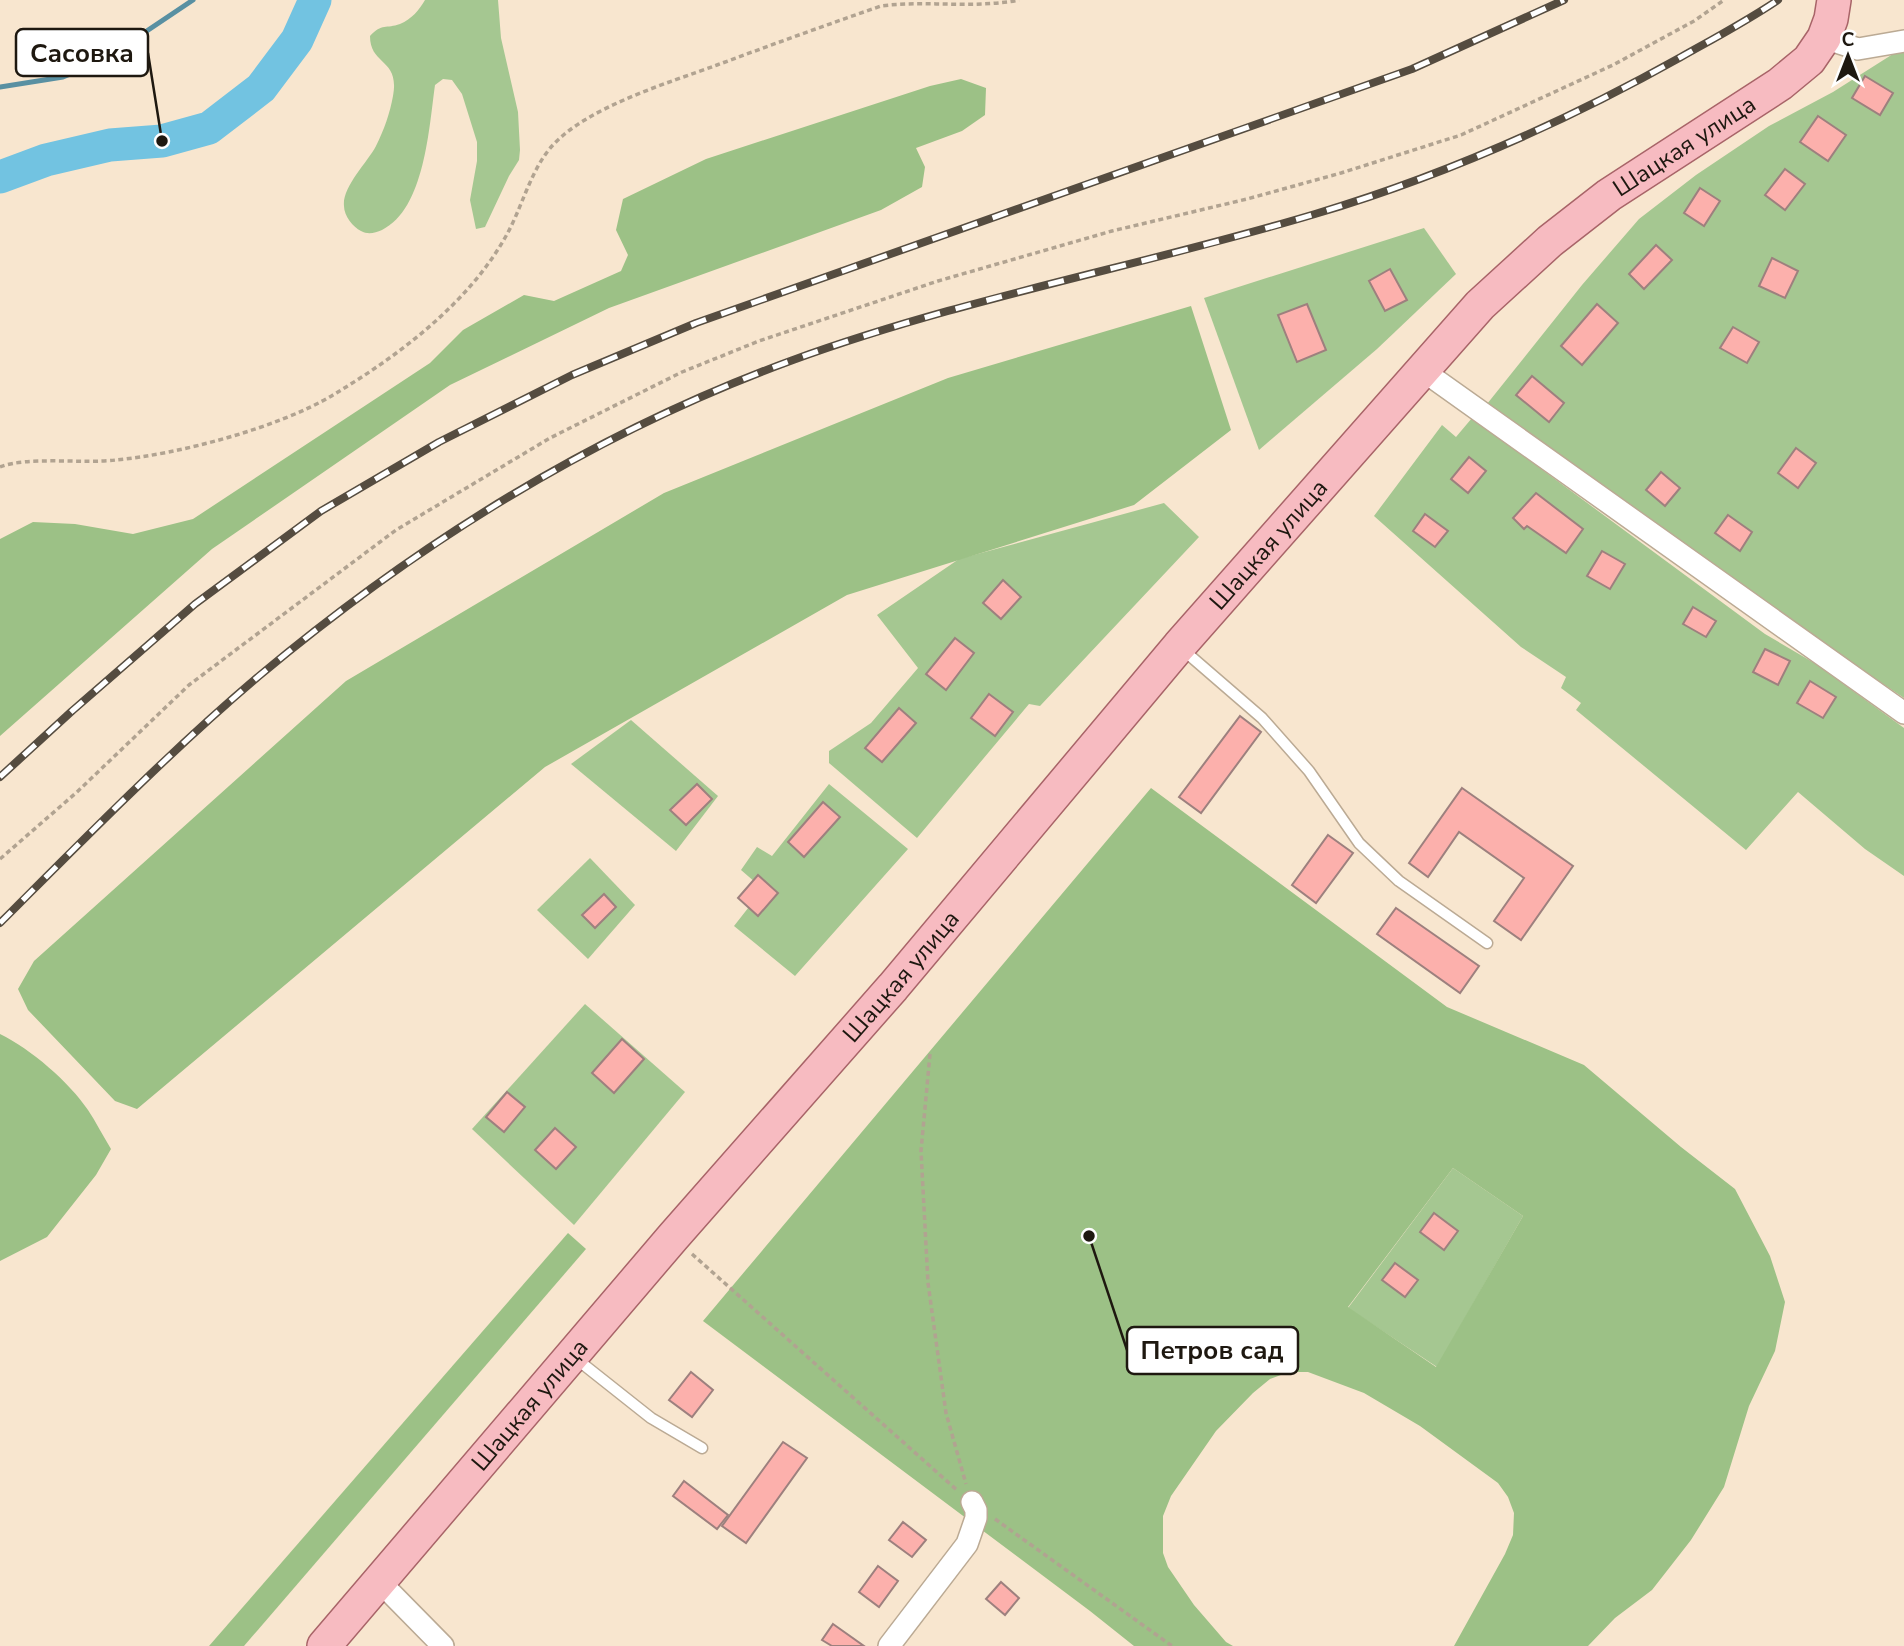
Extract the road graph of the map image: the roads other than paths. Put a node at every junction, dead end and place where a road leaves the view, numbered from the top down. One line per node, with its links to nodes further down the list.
1 (1834, 0): 2 (main road, Шацкая улица)
2 (1824, 38): 3 (street); 4 (main road, Шацкая улица)
3 (1904, 41)
4 (1422, 370): 5 (main road, Шацкая улица); 6 (street)
5 (1179, 646): 7 (lane); 8 (main road, Шацкая улица)
6 (1904, 713)
7 (1487, 943)
8 (572, 1355): 9 (lane); 11 (main road, Шацкая улица)
9 (702, 1448)
10 (972, 1502): 14 (street)
11 (379, 1581): 12 (main road, Шацкая улица); 13 (street)
12 (324, 1646)
13 (443, 1646)
14 (889, 1646)

